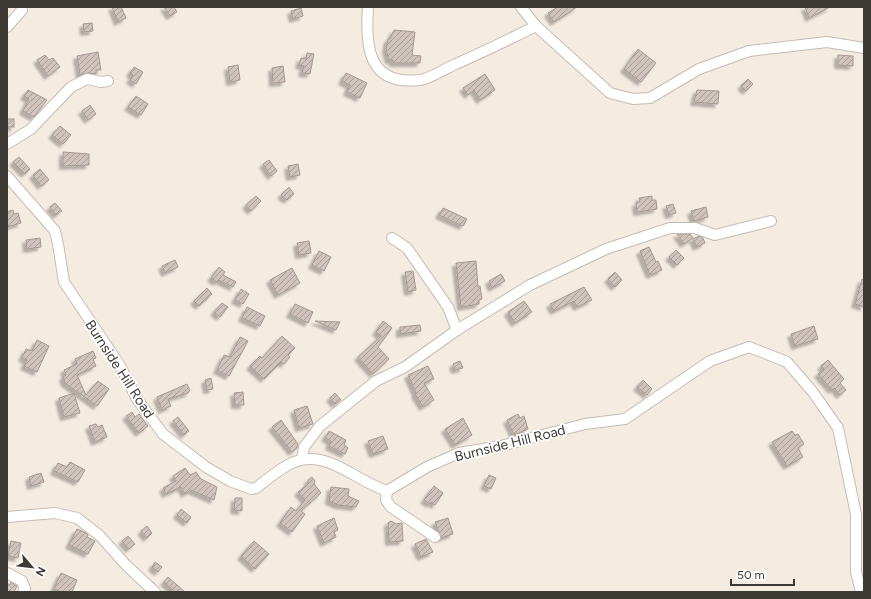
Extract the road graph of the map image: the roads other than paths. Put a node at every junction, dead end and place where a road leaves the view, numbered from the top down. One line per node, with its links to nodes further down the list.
1 (368, 7): 4 (street)
2 (521, 7): 4 (street)
3 (22, 10): 5 (street)
4 (536, 26): 6 (street)
5 (7, 27)
6 (864, 48)
7 (108, 81): 8 (street)
8 (7, 144)
9 (7, 176): 13 (street, Burnside Hill Road)
10 (771, 221): 12 (street)
11 (392, 238): 12 (street)
12 (457, 330): 13 (street)
13 (302, 459): 14 (street, Burnside Hill Road)
14 (387, 491): 16 (street); 20 (street, Burnside Hill Road)
15 (7, 517): 19 (street)
16 (435, 537)
17 (7, 573): 18 (street)
18 (23, 592)
19 (155, 592)
20 (861, 592)

